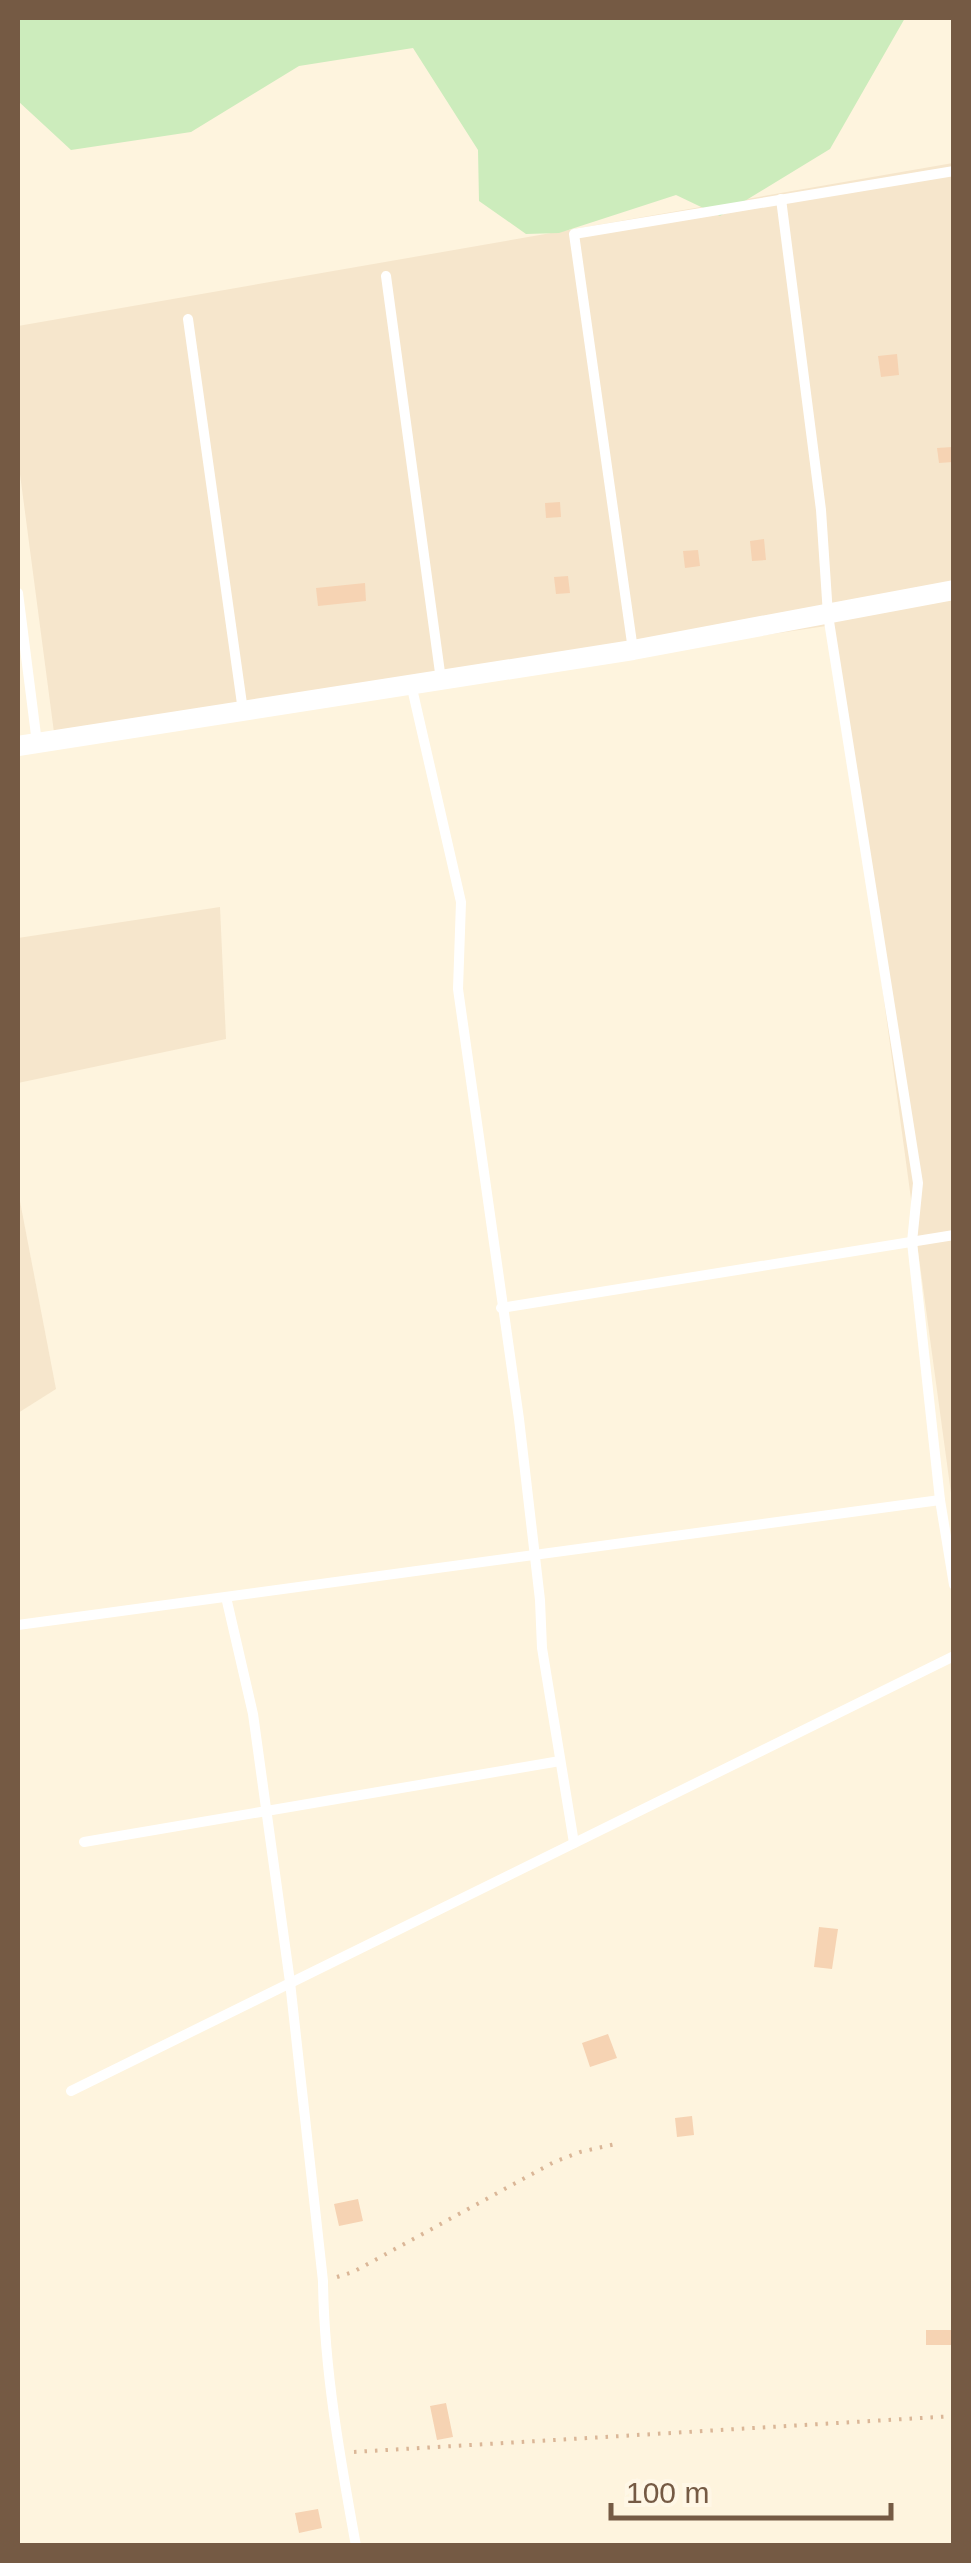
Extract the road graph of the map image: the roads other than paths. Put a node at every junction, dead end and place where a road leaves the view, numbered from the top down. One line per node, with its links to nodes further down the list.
1 (954, 171): 2 (lane)
2 (781, 199): 7 (lane); 8 (lane)
3 (386, 276): 9 (lane)
4 (188, 319): 11 (lane)
5 (954, 590): 7 (street)
6 (18, 593): 12 (lane)
7 (828, 615): 8 (street); 14 (lane)
8 (633, 650): 9 (street)
9 (441, 680): 10 (street)
10 (412, 684): 11 (street); 15 (lane)
11 (242, 711): 12 (street)
12 (27, 745)
13 (954, 1235): 14 (lane)
14 (912, 1242): 15 (lane); 16 (lane)
15 (501, 1308): 17 (lane)
16 (940, 1500): 17 (lane); 18 (lane)
17 (535, 1555): 19 (lane); 22 (lane)
18 (954, 1585)
19 (226, 1597): 20 (lane); 23 (lane)
20 (18, 1625)
21 (954, 1656): 25 (lane)
22 (560, 1761): 23 (lane); 25 (lane)
23 (267, 1813): 24 (lane); 26 (lane)
24 (84, 1842)
25 (574, 1843): 26 (lane)
26 (290, 1982): 27 (lane); 28 (lane)
27 (71, 2091)
28 (356, 2546)

